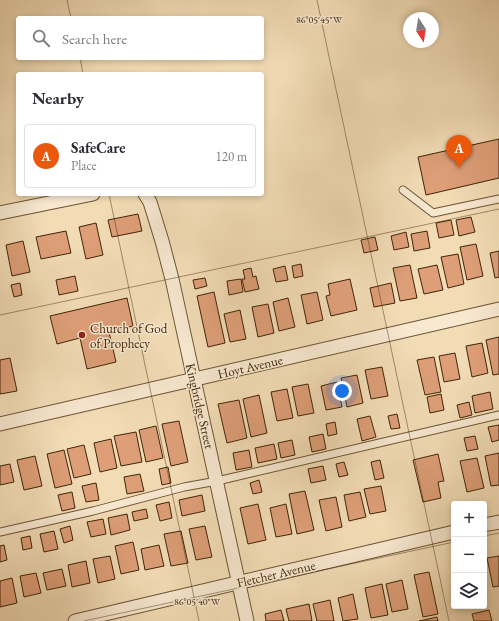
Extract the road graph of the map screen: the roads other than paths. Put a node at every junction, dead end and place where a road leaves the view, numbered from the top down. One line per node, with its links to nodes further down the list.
1 (403, 190): 4 (lane)
2 (83, 196): 5 (street)
3 (147, 196): 7 (street, Kingbridge Street)
4 (499, 199)
5 (0, 213)
6 (499, 308): 7 (street, Hoyt Avenue)
7 (194, 380): 9 (street, Hoyt Avenue); 10 (street, Kingbridge Street)
8 (499, 414): 10 (lane)
9 (0, 424)
10 (217, 482): 13 (lane); 15 (street, Kingbridge Street)
11 (499, 522): 12 (street)
12 (487, 524)
13 (0, 532)
14 (451, 533): 15 (street, Fletcher Avenue)
15 (239, 583): 16 (street, Fletcher Avenue); 17 (street, Kingbridge Street)
16 (75, 621)
17 (247, 621)

